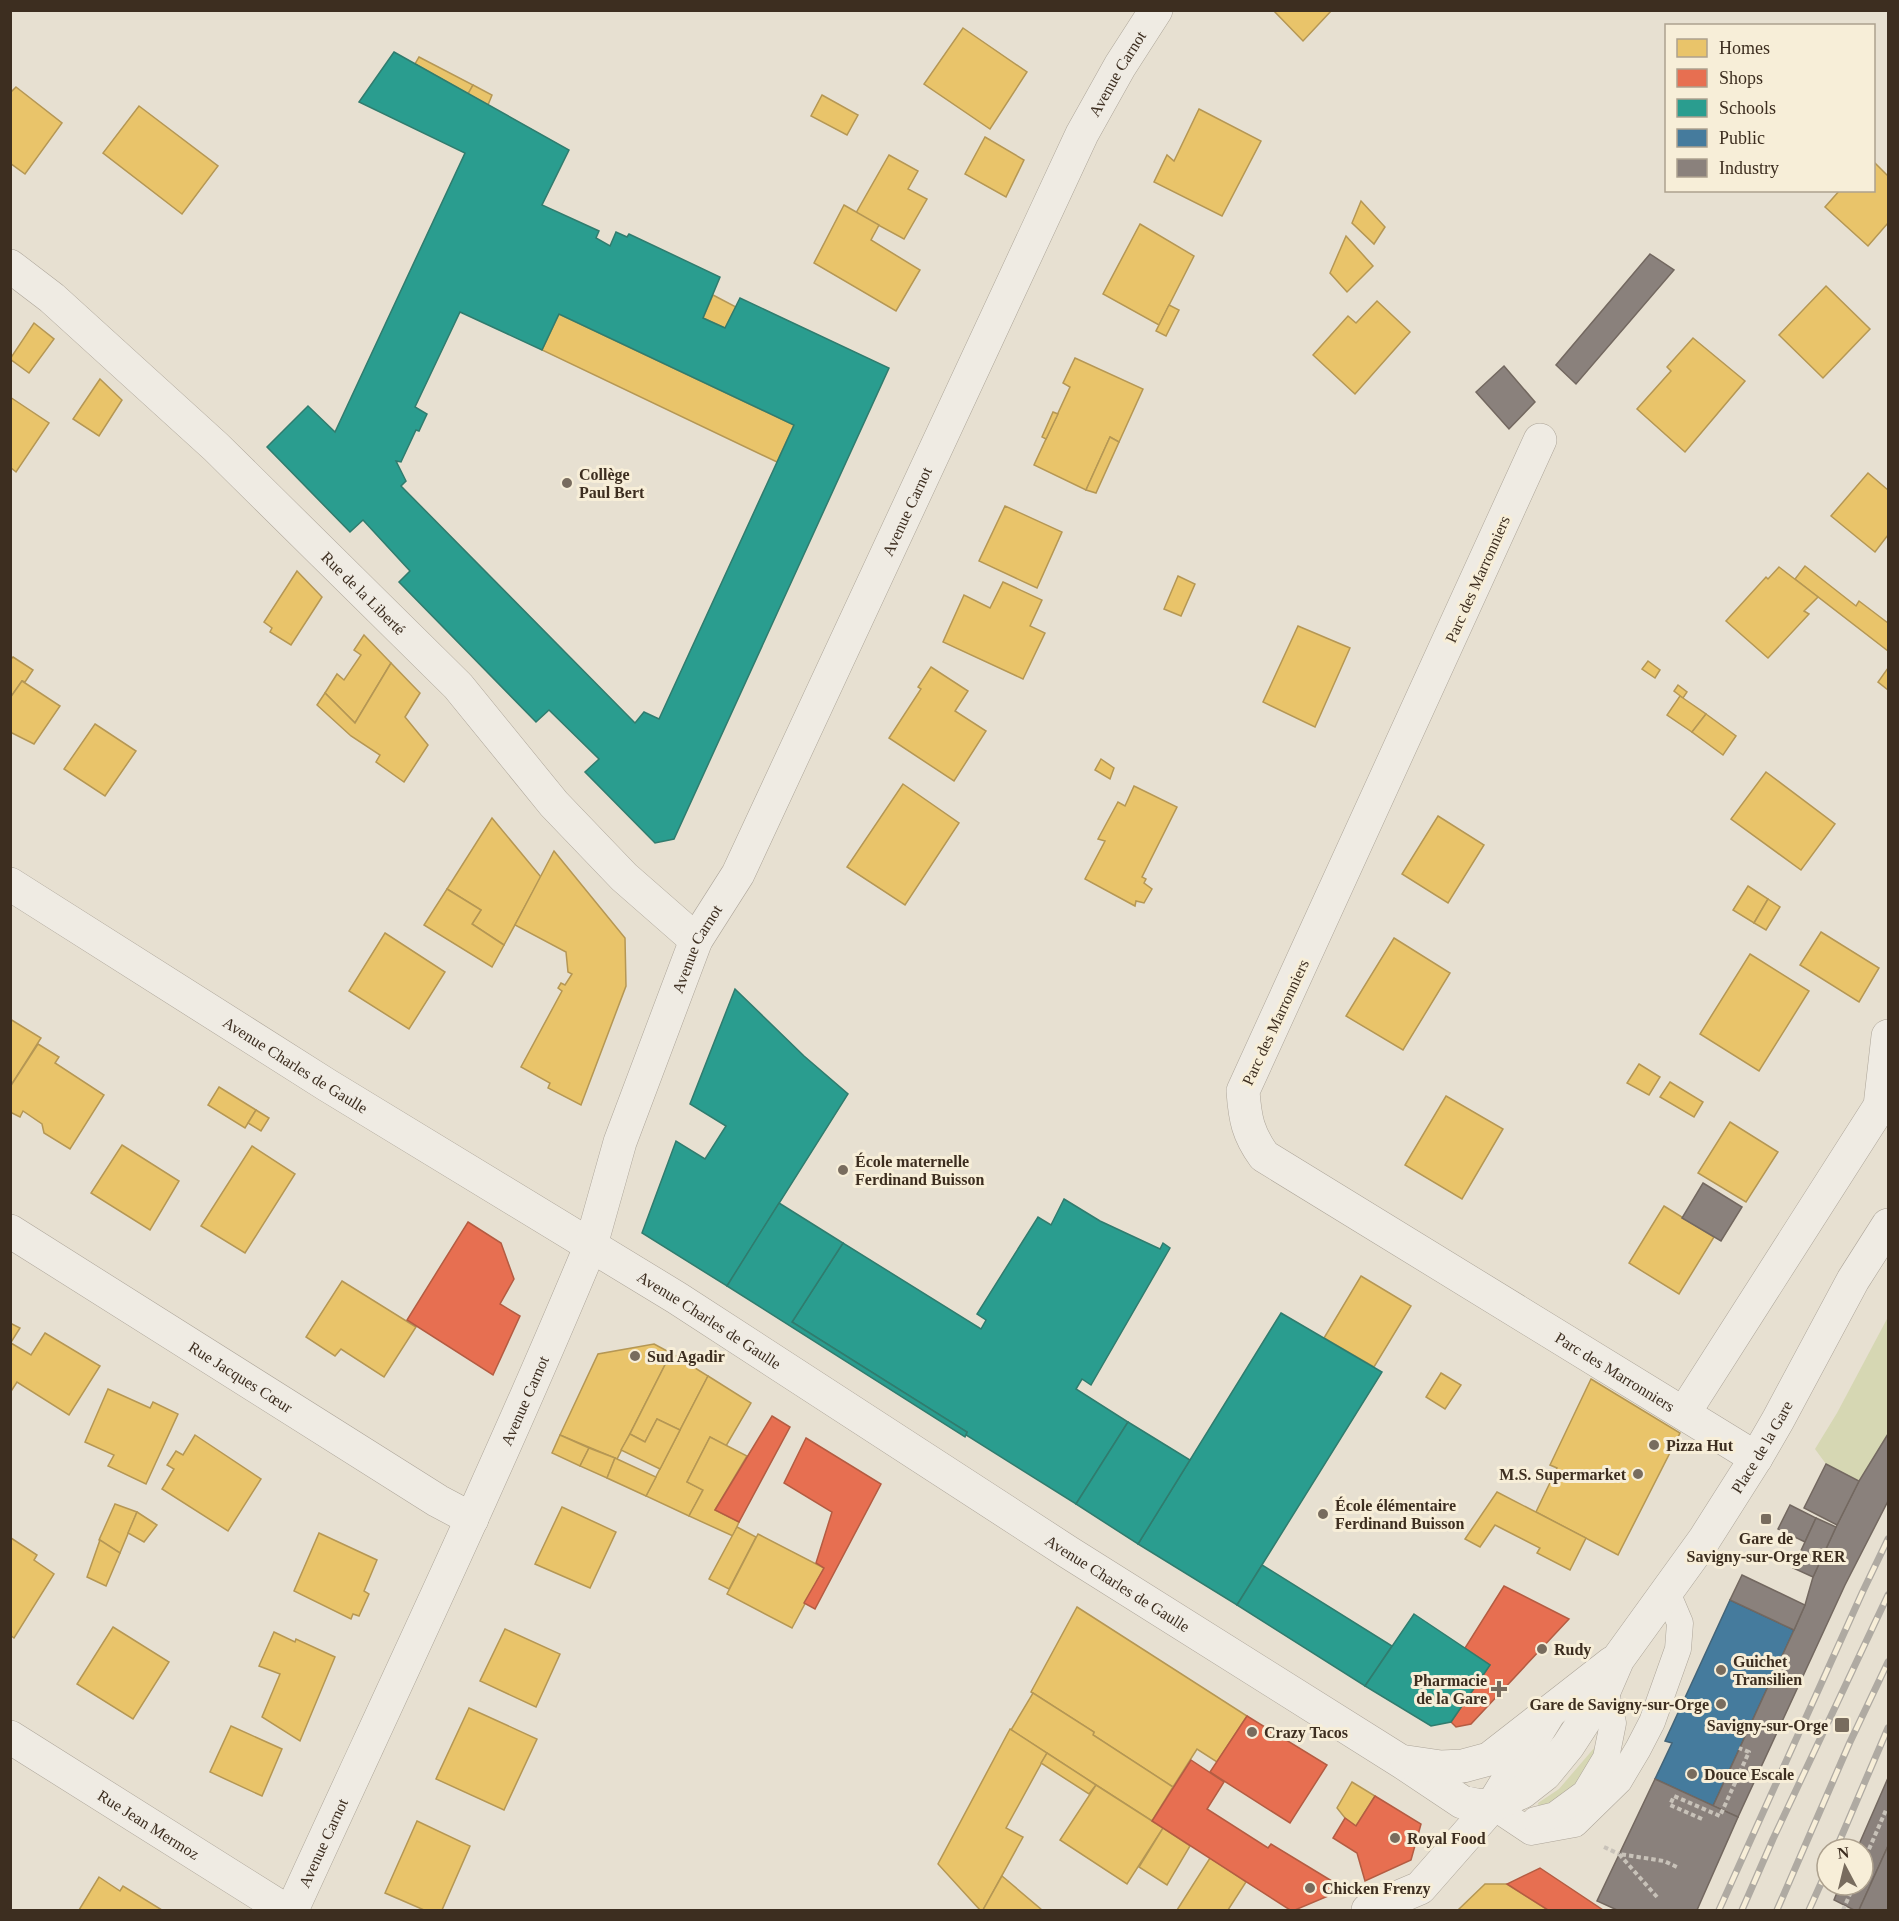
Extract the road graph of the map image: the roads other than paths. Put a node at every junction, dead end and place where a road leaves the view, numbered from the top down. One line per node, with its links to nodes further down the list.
1 (1156, 10): 5 (street, Avenue Carnot)
2 (10, 266): 5 (street, Rue de la Liberté)
3 (1540, 440): 10 (street, Parc des Marronniers)
4 (10, 884): 9 (street, Avenue Charles de Gaulle)
5 (696, 940): 9 (street, Avenue Carnot)
6 (1888, 1036): 10 (street, Parc des Marronniers)
7 (1888, 1225): 11 (street, Place de la Gare)
8 (10, 1232): 12 (street, Rue Jacques Cœur)
9 (591, 1245): 12 (street, Avenue Carnot); 18 (street, Avenue Charles de Gaulle)
10 (1684, 1413): 11 (street, Parc des Marronniers)
11 (1756, 1458): 13 (street, Place de la Gare)
12 (472, 1519): 22 (street, Avenue Carnot)
13 (1666, 1590): 14 (street, Place de la Gare); 19 (lane)
14 (1618, 1659): 15 (street, Place de la Gare); 19 (street, Place de la Gare)
15 (1551, 1711): 17 (street, Place de la Gare); 19 (street, Place de la Gare)
16 (10, 1737): 21 (street, Rue Jean Mermoz)
17 (1488, 1759): 18 (street, Avenue Charles de Gaulle)
18 (1402, 1762): 19 (street, Avenue Charles de Gaulle)
19 (1492, 1806): 20 (street)
20 (1410, 1899): 23 (street)
21 (285, 1911)
22 (292, 1911)
23 (1368, 1911)

